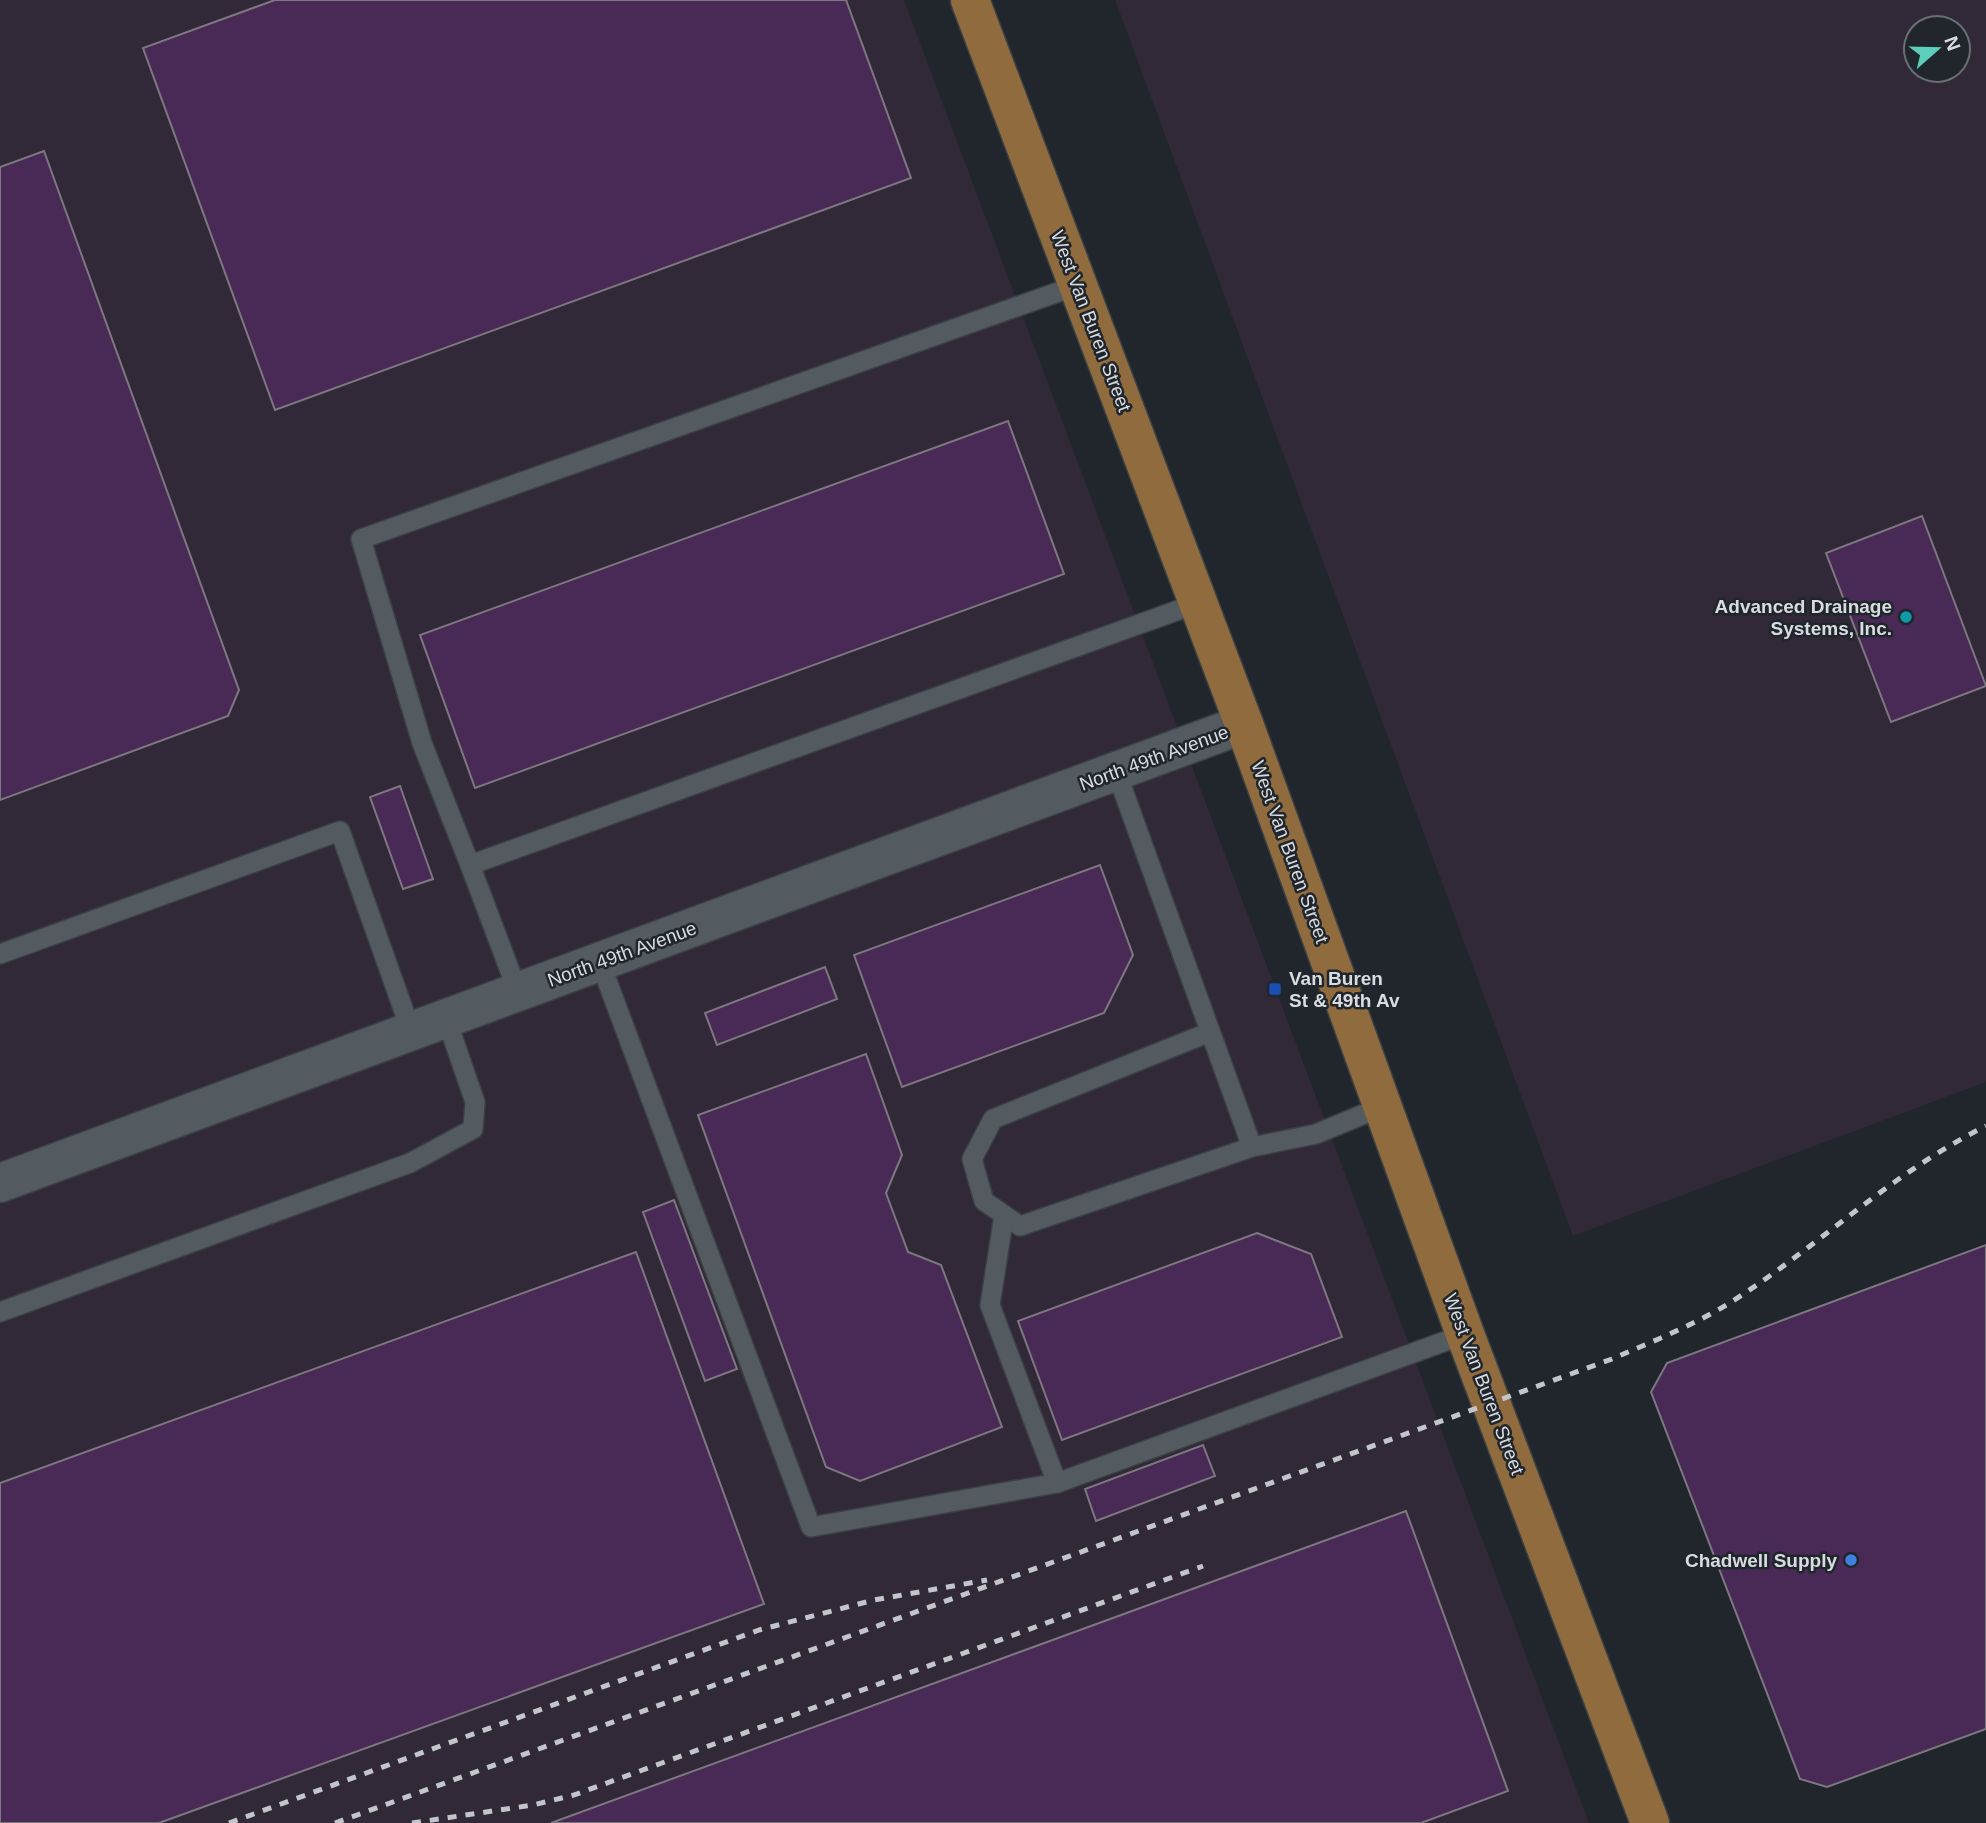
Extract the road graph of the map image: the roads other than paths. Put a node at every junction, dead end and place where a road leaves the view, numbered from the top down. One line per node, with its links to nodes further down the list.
1 (970, 0): 2 (main road, West Van Buren Street)
2 (1078, 285): 3 (main road, West Van Buren Street); 6 (lane)
3 (1198, 603): 4 (main road, West Van Buren Street); 6 (lane)
4 (1244, 724): 5 (street, North 49th Avenue); 13 (main road, West Van Buren Street)
5 (1116, 771): 8 (street, North 49th Avenue); 12 (lane)
6 (470, 865): 9 (lane)
7 (0, 954): 11 (lane)
8 (600, 962): 9 (street, North 49th Avenue); 19 (lane)
9 (518, 992): 10 (street, North 49th Avenue)
10 (446, 1018): 11 (street, North 49th Avenue); 17 (lane)
11 (411, 1031): 15 (street, North 49th Avenue)
12 (1210, 1032): 14 (lane); 16 (lane)
13 (1381, 1107): 14 (lane); 18 (main road, West Van Buren Street)
14 (1252, 1147): 16 (lane)
15 (0, 1183)
16 (1004, 1215): 19 (lane)
17 (0, 1312)
18 (1465, 1334): 19 (lane); 20 (main road, West Van Buren Street)
19 (1057, 1483)
20 (1650, 1823)

